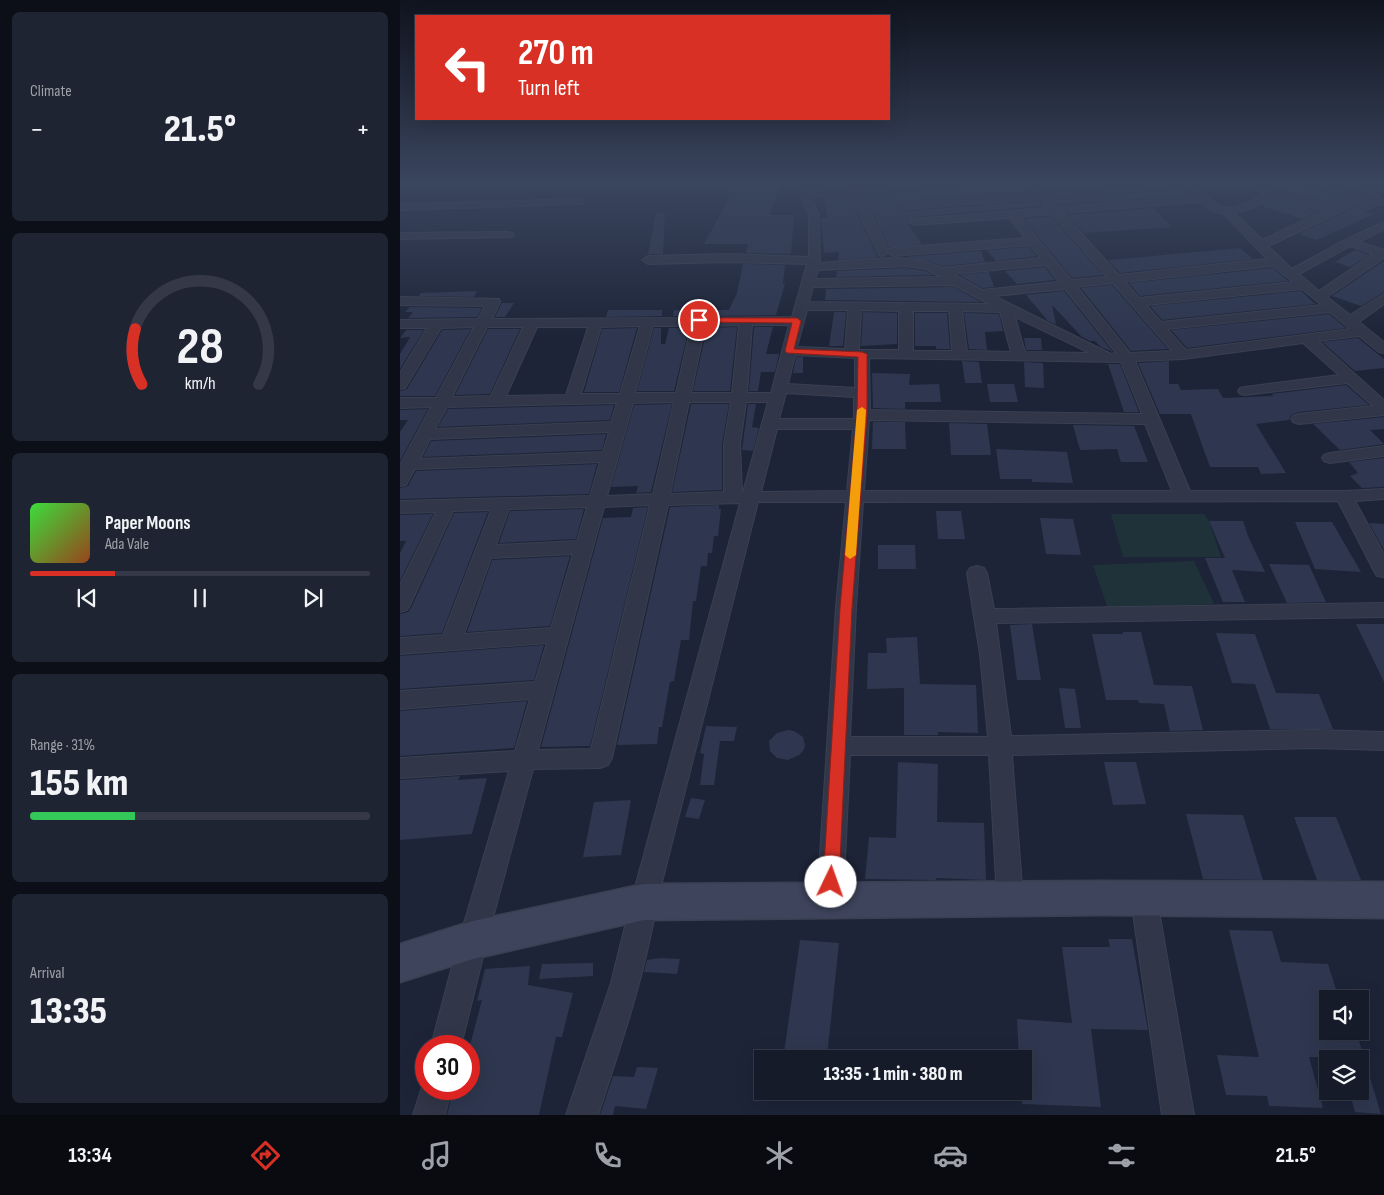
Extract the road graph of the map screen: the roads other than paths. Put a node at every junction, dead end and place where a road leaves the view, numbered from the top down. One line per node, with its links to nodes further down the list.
1 (814, 234): 21 (street)
2 (875, 234): 15 (street)
3 (923, 234): 14 (street)
4 (1028, 234): 11 (street)
5 (1075, 234): 24 (street)
6 (1248, 234): 13 (street)
7 (1285, 234): 13 (street)
8 (1368, 234): 12 (street)
9 (508, 235): 10 (street)
10 (400, 236)
11 (1034, 241): 14 (street); 19 (street)
12 (1349, 242): 16 (street); 23 (street)
13 (1259, 246): 20 (street)
14 (932, 249): 17 (street)
15 (884, 252): 17 (street); 21 (street)
16 (1383, 254): 29 (street)
17 (903, 257): 21 (street); 22 (street)
18 (648, 260): 21 (street)
19 (1050, 261): 22 (street); 26 (street)
20 (1276, 262): 23 (street); 24 (street)
21 (813, 266): 25 (street); 38 (street)
22 (939, 272): 25 (street)
23 (1291, 274): 27 (street)
24 (1115, 278): 26 (street); 32 (street)
25 (957, 281): 28 (street)
26 (1068, 284): 28 (street); 58 (street)
27 (1304, 285): 29 (street); 32 (street)
28 (981, 294): 36 (street)
29 (1320, 296): 37 (street)
30 (1384, 298): 42 (street)
31 (404, 301): 47 (street)
32 (1136, 302): 48 (street)
33 (855, 306): 34 (street); 38 (street); 53 (street)
34 (906, 307): 35 (street); 54 (street)
35 (955, 307): 36 (street); 56 (street)
36 (1006, 308): 57 (street); 58 (street)
37 (1335, 308): 42 (street); 48 (street)
38 (800, 313): 41 (street); 52 (street)
39 (699, 320): 40 (street); 41 (street); 64 (street)
40 (648, 321): 43 (street); 66 (street)
41 (746, 321): 65 (street)
42 (1351, 321): 49 (street)
43 (596, 322): 44 (street); 67 (street)
44 (532, 323): 47 (street); 68 (street)
45 (400, 324): 46 (street)
46 (436, 324): 47 (street); 60 (street)
47 (482, 324): 69 (street)
48 (1157, 326): 55 (street)
49 (1363, 331): 50 (street); 51 (street)
50 (1307, 339): 55 (street); 59 (street)
51 (1384, 349)
52 (790, 351): 53 (street); 62 (street)
53 (857, 354): 54 (street); 63 (street)
54 (906, 355): 56 (street)
55 (1183, 355): 58 (street)
56 (960, 356): 57 (street)
57 (1019, 356): 58 (street)
58 (1118, 357): 72 (street)
59 (1351, 378): 61 (street); 71 (street)
60 (400, 385)
61 (1245, 391)
62 (779, 392): 63 (street); 65 (street); 75 (street)
63 (861, 393): 74 (street)
64 (683, 397): 65 (street); 66 (street); 88 (street)
65 (739, 397): 87 (street)
66 (627, 398): 67 (street); 76 (street)
67 (572, 399): 68 (street)
68 (496, 401): 69 (street)
69 (441, 402): 70 (street); 77 (street)
70 (400, 403)
71 (1384, 409): 73 (street)
72 (1150, 419): 74 (street); 84 (street)
73 (1299, 419)
74 (861, 420): 75 (street); 86 (street)
75 (770, 424): 87 (street)
76 (618, 427): 77 (street); 79 (street)
77 (425, 434): 81 (street)
78 (1384, 450): 80 (street)
79 (609, 457): 81 (street); 89 (street)
80 (1330, 458)
81 (409, 464): 82 (street)
82 (400, 481)
83 (1384, 494): 85 (street)
84 (1183, 496): 85 (street); 86 (street)
85 (1344, 496): 95 (street)
86 (856, 497): 87 (street); 106 (street)
87 (741, 498): 88 (street); 114 (street)
88 (660, 500): 89 (street); 108 (street)
89 (596, 502): 90 (street); 93 (street)
90 (502, 504): 91 (street); 94 (street)
91 (447, 506): 92 (street); 97 (street)
92 (400, 507)
93 (583, 547): 94 (street); 100 (street)
94 (484, 552): 101 (street)
95 (1384, 571)
96 (977, 573): 99 (street)
97 (400, 605)
98 (1384, 610): 99 (street)
99 (986, 616): 107 (street)
100 (559, 635): 101 (street); 103 (street)
101 (451, 642): 102 (street)
102 (400, 646)
103 (543, 690): 104 (street); 108 (street)
104 (400, 700)
105 (1384, 741): 107 (street)
106 (838, 746): 107 (street); 113 (street)
107 (1000, 746): 110 (street)
108 (523, 760): 109 (street); 115 (street)
109 (400, 768)
110 (1010, 899): 111 (street); 113 (street)
111 (1144, 899): 112 (street); 121 (street)
112 (1384, 900)
113 (830, 901): 114 (street)
114 (644, 902): 115 (street); 120 (street)
115 (473, 940): 116 (street); 117 (street)
116 (400, 963)
117 (449, 1035)
118 (433, 1100): 119 (street)
119 (429, 1115)
120 (582, 1115)
121 (1178, 1115)

